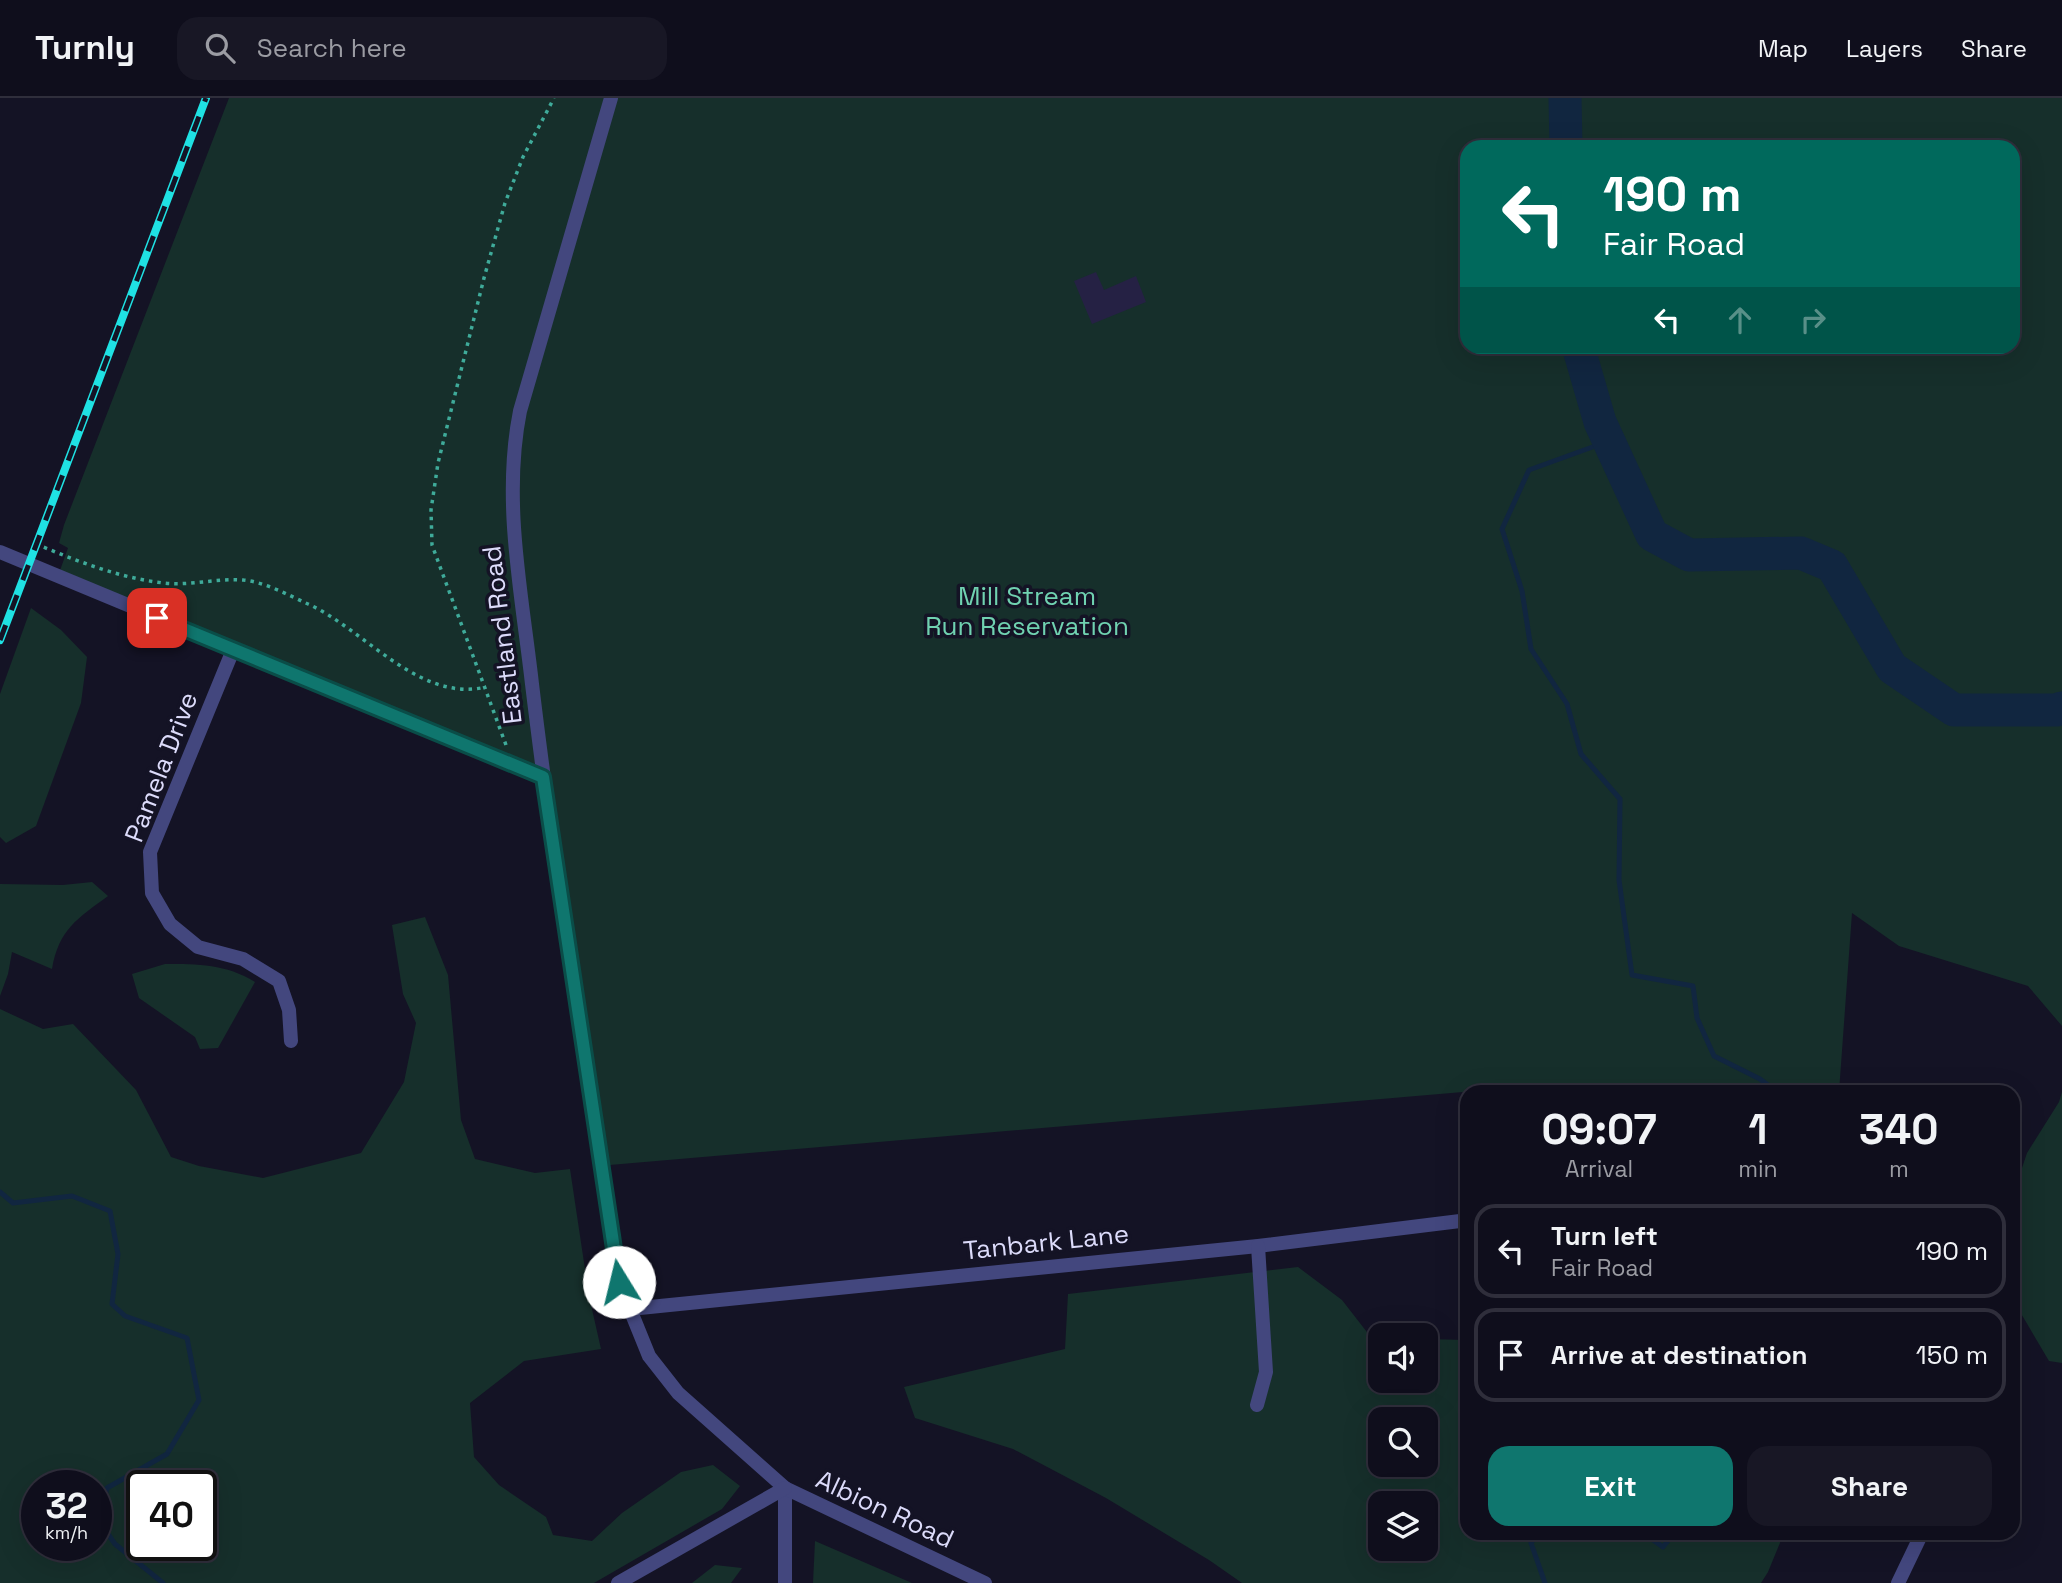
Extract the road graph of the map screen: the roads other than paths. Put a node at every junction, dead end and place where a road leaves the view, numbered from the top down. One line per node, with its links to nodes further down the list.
1 (611, 98): 4 (street, Eastland Road)
2 (0, 552): 3 (street)
3 (233, 650): 4 (street); 5 (street, Pamela Drive)
4 (543, 777): 8 (street, Eastland Road)
5 (291, 1041)
6 (1460, 1221): 7 (street, Tanbark Lane)
7 (1258, 1246): 8 (street, Tanbark Lane); 9 (street)
8 (630, 1309): 10 (street, Eastland Road)
9 (1257, 1405)
10 (785, 1488): 12 (street, Albion Road); 13 (street); 14 (street, Albion Road)
11 (1919, 1540): 15 (street)
12 (618, 1583)
13 (785, 1583)
14 (985, 1583)
15 (1898, 1583)

